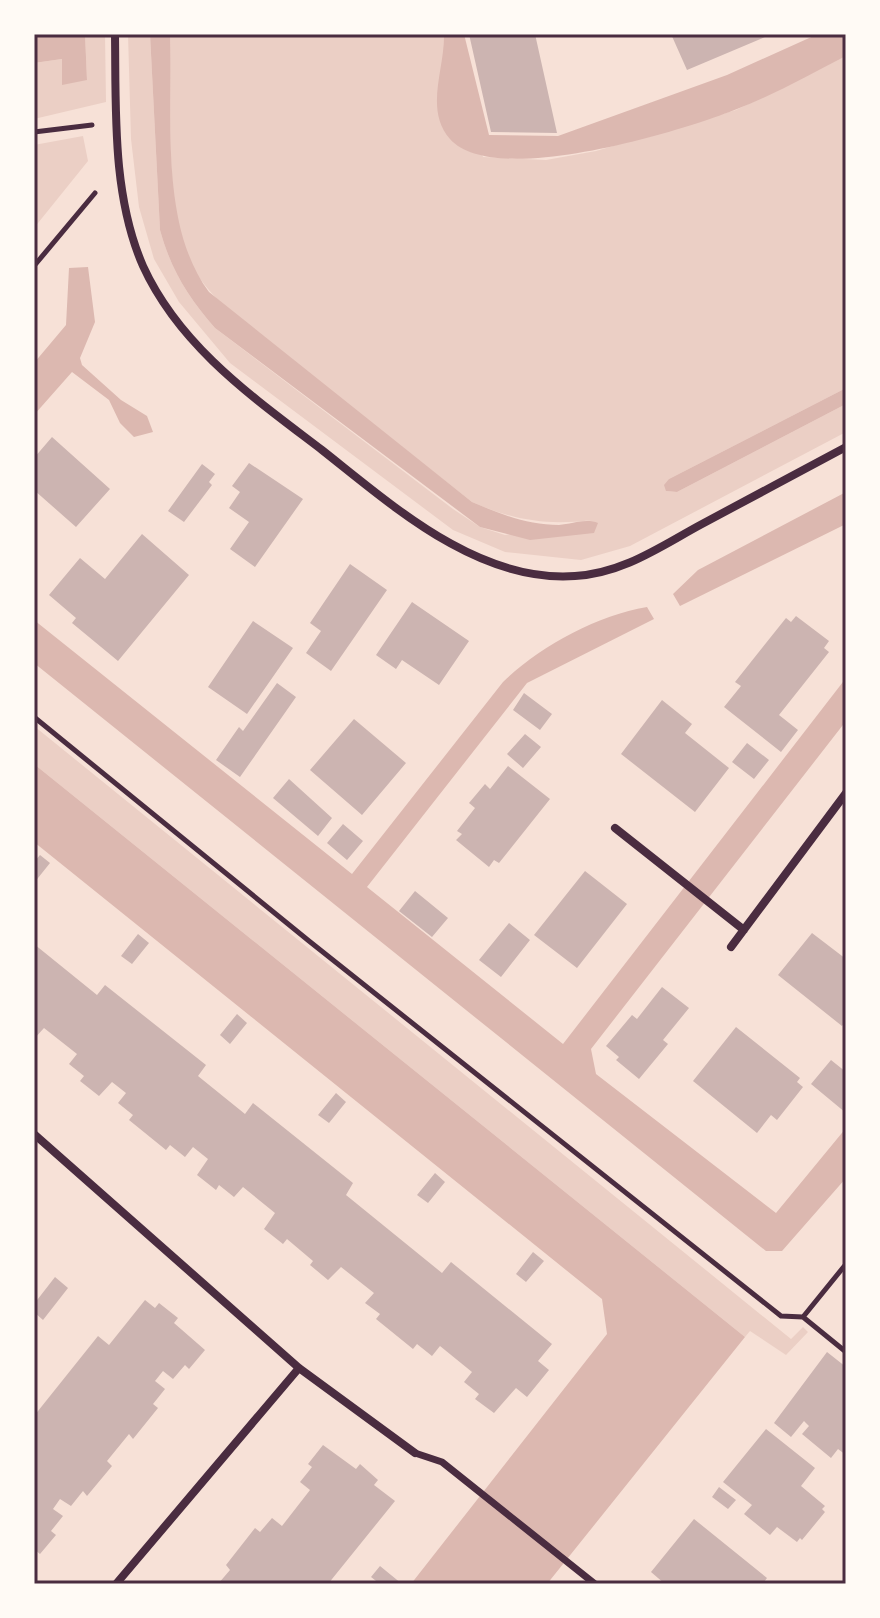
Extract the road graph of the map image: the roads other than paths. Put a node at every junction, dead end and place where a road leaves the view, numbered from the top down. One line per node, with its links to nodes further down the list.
1 (115, 34): 2 (street)
2 (846, 447)
3 (846, 793): 5 (street)
4 (615, 828): 5 (street)
5 (744, 930): 6 (street)
6 (731, 947)
7 (34, 1134): 8 (street)
8 (299, 1368): 9 (street); 10 (street)
9 (415, 1453): 11 (street)
10 (116, 1584)
11 (595, 1584)

